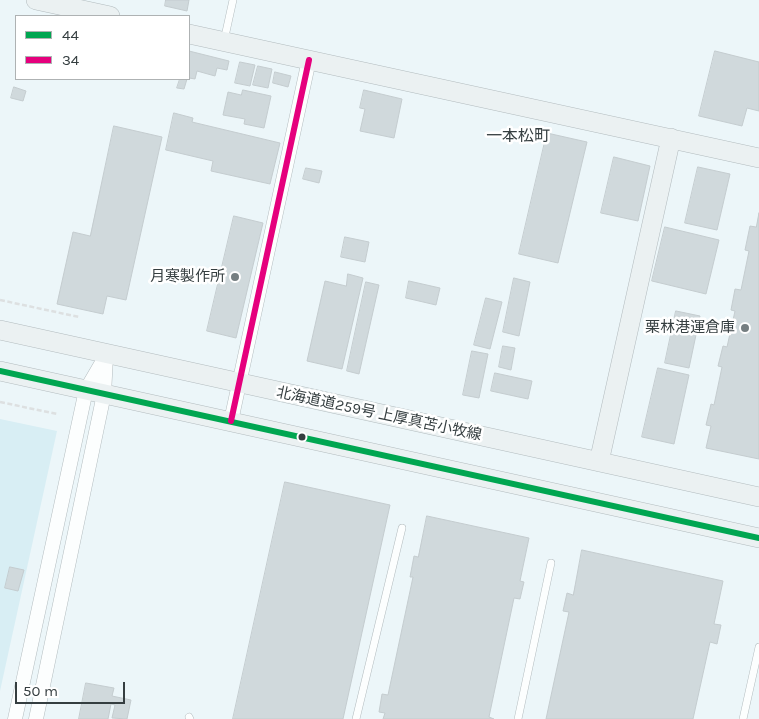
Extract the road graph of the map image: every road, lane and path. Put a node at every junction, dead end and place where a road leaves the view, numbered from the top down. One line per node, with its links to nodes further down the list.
1 (36, 0): 3 (main road)
2 (232, 0): 5 (lane)
3 (105, 15)
4 (190, 34): 5 (main road)
5 (224, 42): 6 (main road)
6 (309, 60): 7 (main road); 14 (street)
7 (671, 138): 8 (main road); 20 (main road)
8 (759, 158)
9 (0, 300): 10 (path)
10 (79, 317)
11 (0, 330): 12 (main road, 北海道道259号 上厚真苫小牧線)
12 (107, 354): 14 (main road, 北海道道259号 上厚真苫小牧線); 15 (street); 16 (street)
13 (0, 371): 15 (main road)
14 (239, 384): 19 (street); 20 (main road, 北海道道259号 上厚真苫小牧線)
15 (86, 390): 16 (main road); 26 (street)
16 (104, 394): 19 (main road); 27 (street)
17 (0, 402): 18 (path)
18 (56, 414)
19 (231, 421): 23 (main road)
20 (599, 462): 21 (main road, 北海道道259号 上厚真苫小牧線)
21 (759, 497)
22 (402, 528): 28 (lane)
23 (759, 538)
24 (551, 562): 29 (lane)
25 (759, 647): 30 (lane)
26 (16, 719)
27 (36, 719)
28 (356, 719)
29 (518, 719)
30 (743, 719)

